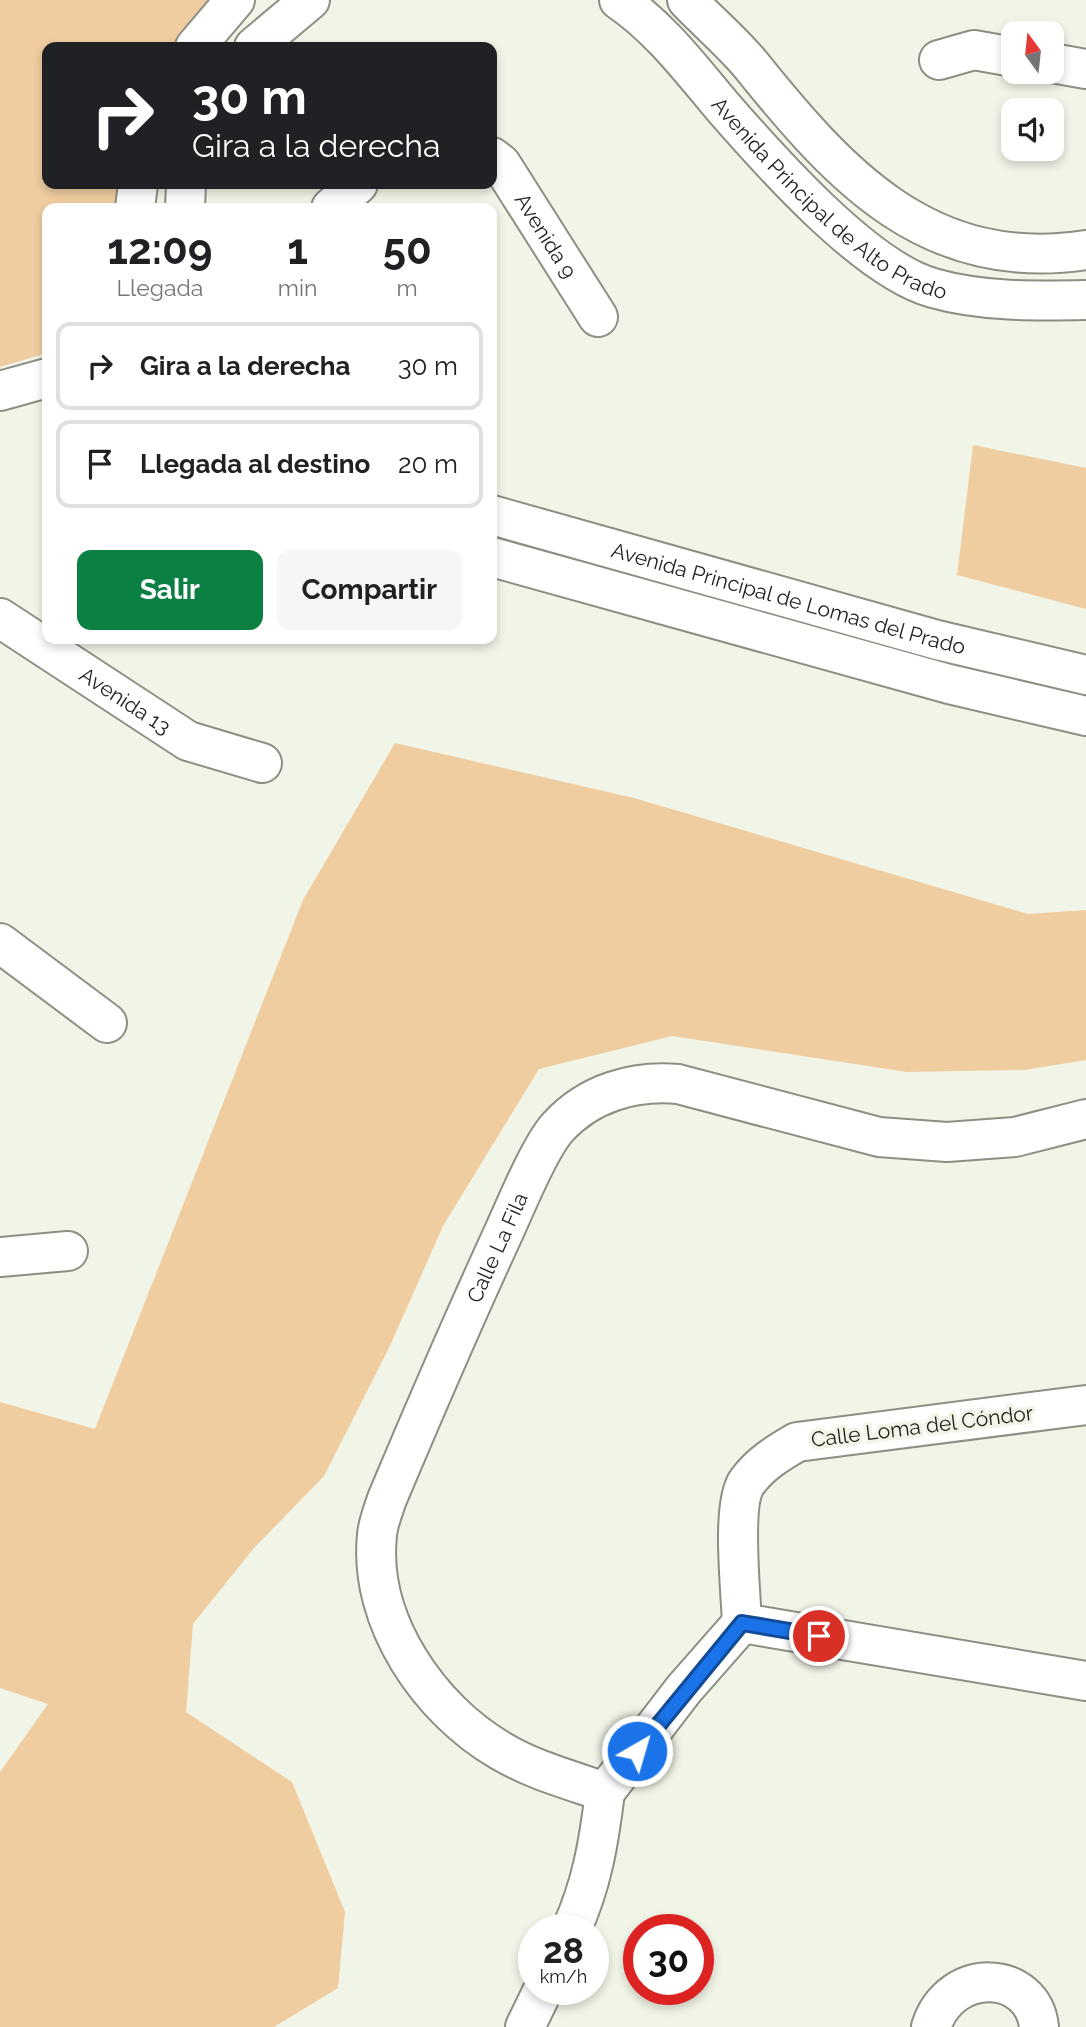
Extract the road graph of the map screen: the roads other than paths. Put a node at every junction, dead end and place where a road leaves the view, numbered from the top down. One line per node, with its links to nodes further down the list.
1 (235, 0): 5 (street)
2 (310, 0): 6 (street)
3 (619, 0): 15 (street, Avenida Principal de Alto Prado)
4 (687, 0): 14 (street, Avenida Principal de Alto Prado)
5 (199, 42)
6 (260, 42)
7 (1001, 55): 8 (street)
8 (939, 60)
9 (1064, 65): 10 (street)
10 (1086, 69)
11 (497, 161): 16 (street, Avenida 9)
12 (352, 189): 13 (street)
13 (337, 203)
14 (1086, 250)
15 (1086, 300)
16 (598, 317)
17 (42, 379): 18 (street)
18 (0, 391)
19 (497, 516): 22 (street, Avenida Principal de Lomas del Prado)
20 (497, 558): 23 (street, Avenida Principal de Lomas del Prado)
21 (0, 618): 24 (street, Avenida 13)
22 (1086, 675)
23 (1086, 716)
24 (262, 763)
25 (0, 943): 26 (street)
26 (107, 1023)
27 (1086, 1119): 33 (street, Calle La Fila)
28 (68, 1251): 29 (street)
29 (0, 1257)
30 (1086, 1405): 31 (street, Calle Loma del Cóndor)
31 (742, 1623): 32 (street); 33 (street)
32 (1086, 1681)
33 (605, 1792): 34 (street)
34 (579, 1914)
35 (536, 2005): 36 (street)
36 (525, 2027)
37 (931, 2027): 38 (street)
38 (1039, 2027)

